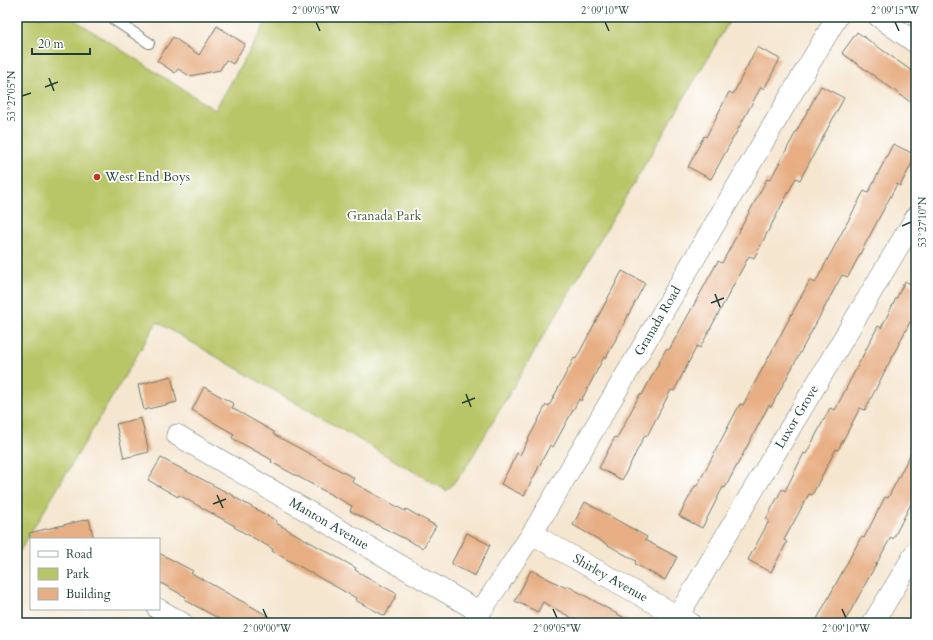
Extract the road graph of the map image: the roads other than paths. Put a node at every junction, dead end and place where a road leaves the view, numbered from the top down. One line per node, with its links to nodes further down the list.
1 (115, 17): 5 (lane)
2 (837, 17): 8 (street, Granada Road)
3 (879, 17): 4 (street)
4 (916, 42)
5 (149, 43)
6 (916, 217): 12 (street, Luxor Grove)
7 (177, 434): 11 (street, Manton Avenue)
8 (532, 534): 11 (street, Granada Road); 12 (street, Shirley Avenue)
9 (916, 552): 14 (street)
10 (160, 610): 13 (street)
11 (477, 618)
12 (684, 619)
13 (182, 623)
14 (873, 623)

